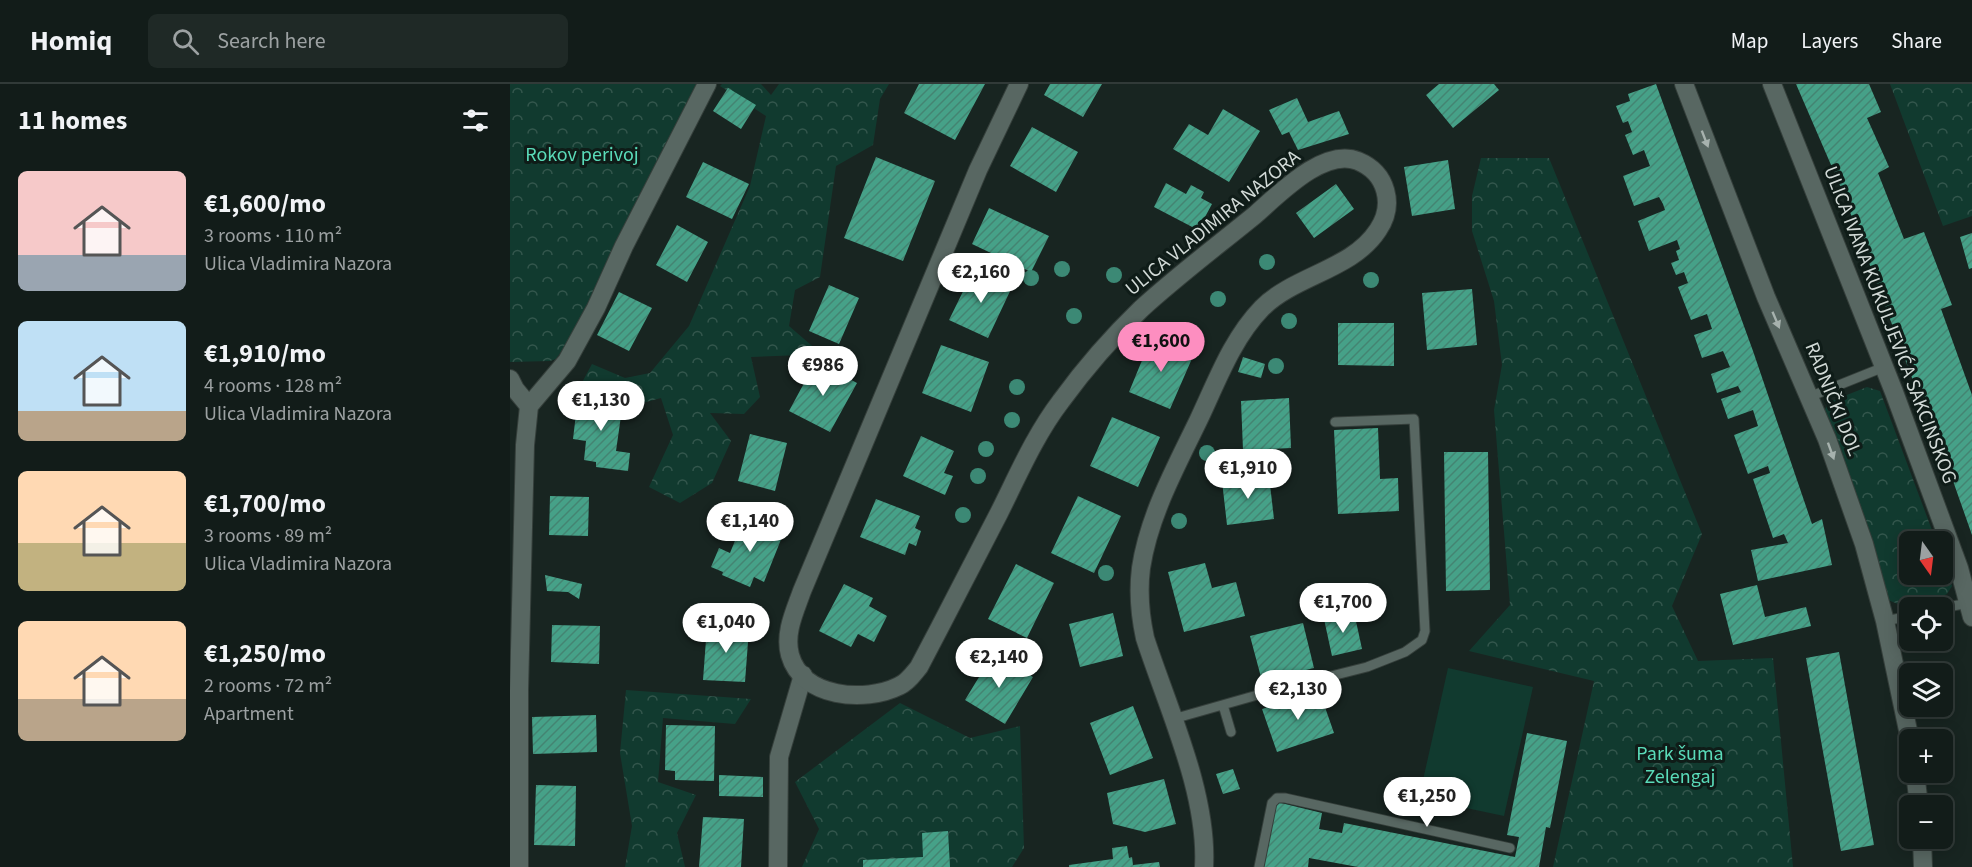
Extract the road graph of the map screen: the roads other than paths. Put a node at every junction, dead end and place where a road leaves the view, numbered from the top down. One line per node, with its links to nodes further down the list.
1 (707, 84): 8 (street)
2 (1019, 84): 14 (street)
3 (1684, 84): 7 (street, RADNIČKI DOL, one-way to 7)
4 (1772, 84): 5 (street, ULICA IVANA KUKULJEVIĆA SAKCINSKOG)
5 (1884, 367): 7 (lane); 11 (street, ULICA IVANA KUKULJEVIĆA SAKCINSKOG)
6 (510, 379): 8 (street)
7 (1809, 397): 13 (street, RADNIČKI DOL, one-way to 13)
8 (529, 406): 21 (street)
9 (1335, 422): 15 (lane)
10 (1953, 609): 11 (lane)
11 (1970, 610)
12 (1899, 618): 13 (lane)
13 (1885, 621): 17 (street, RADNIČKI DOL)
14 (803, 675): 16 (street, ULICA VLADIMIRA NAZORA); 22 (street)
15 (1223, 705): 16 (lane); 18 (lane)
16 (1173, 719): 23 (street, ULICA VLADIMIRA NAZORA)
17 (1908, 729)
18 (1231, 732)
19 (1510, 848): 24 (lane)
20 (1922, 849): 25 (street)
21 (519, 867)
22 (778, 867)
23 (1204, 867)
24 (1259, 867)
25 (1923, 867)

